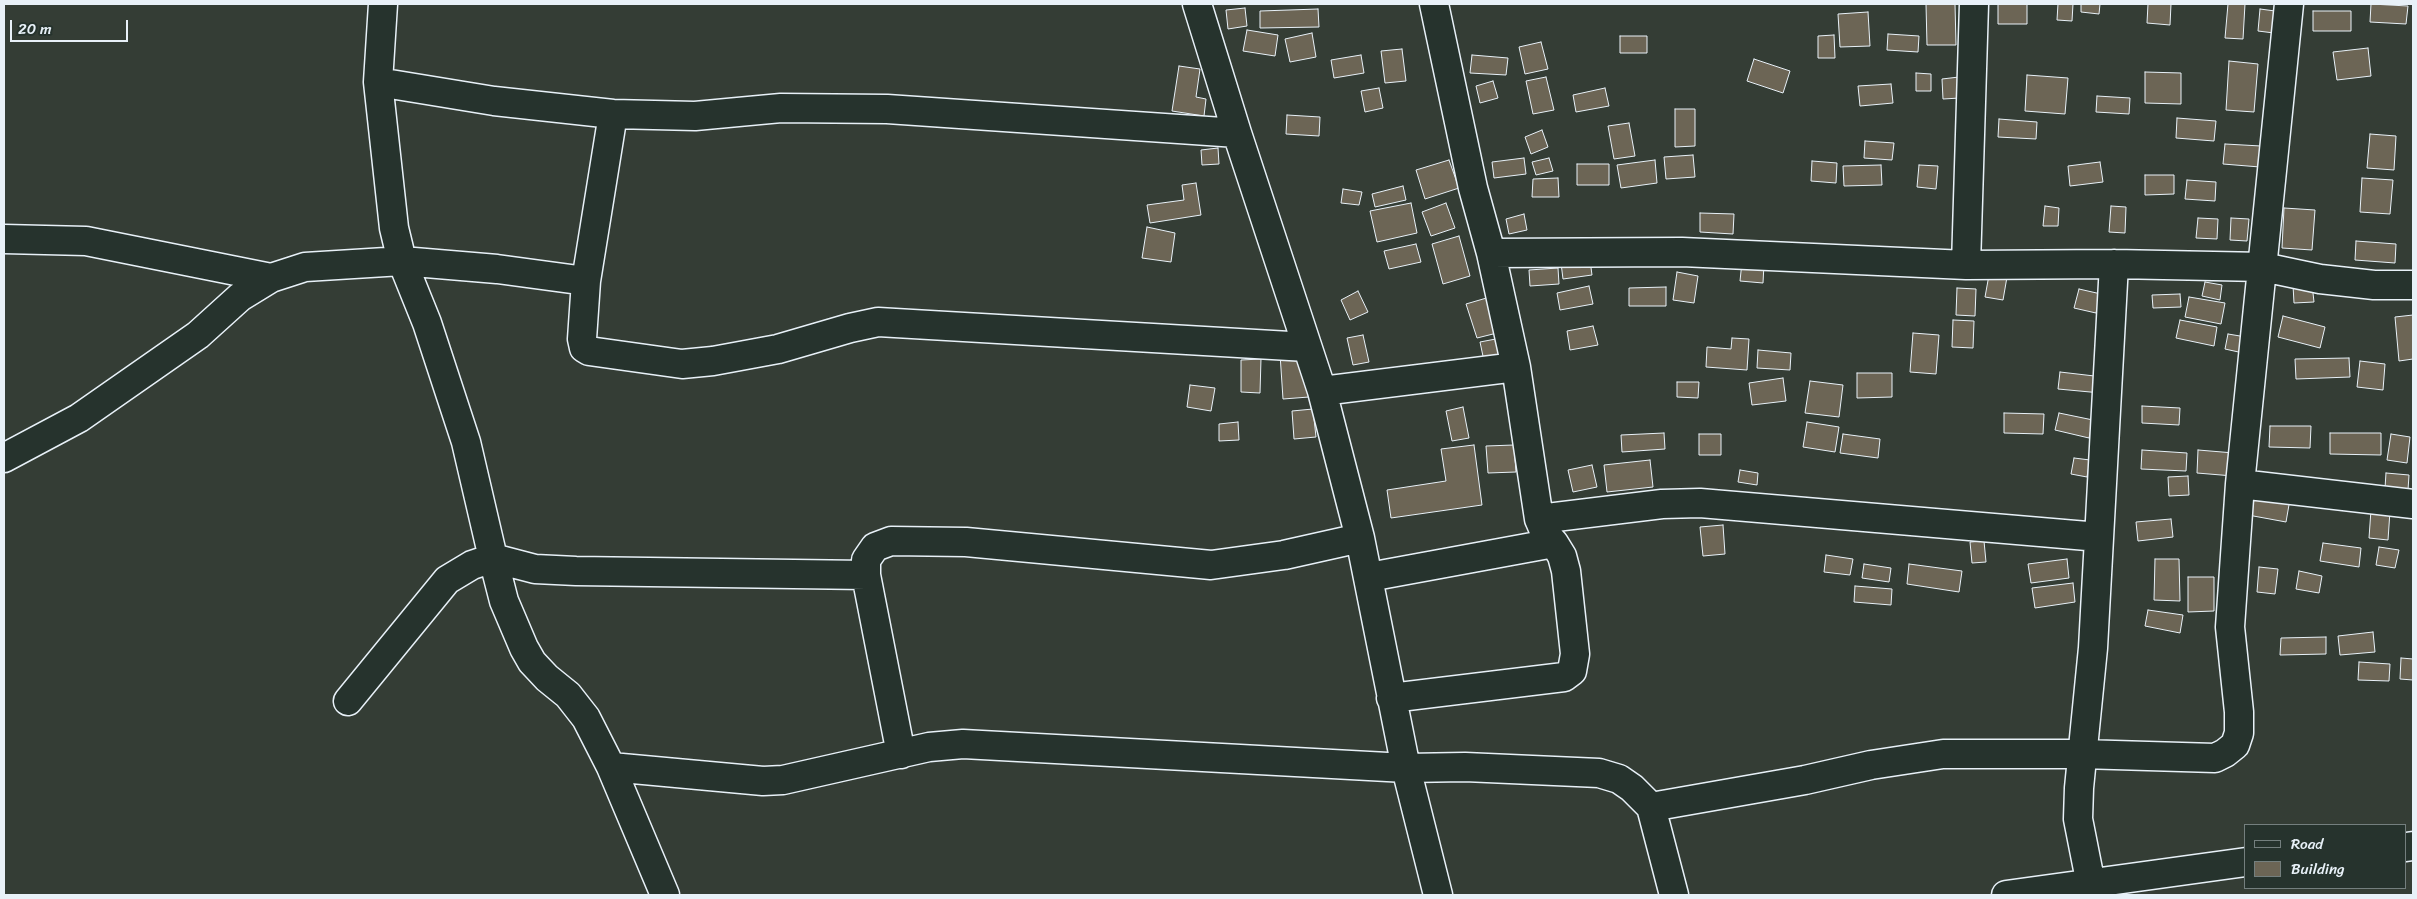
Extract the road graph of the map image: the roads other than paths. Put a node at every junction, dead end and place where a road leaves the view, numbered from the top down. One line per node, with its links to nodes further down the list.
1 (383, 4): 6 (street)
2 (1197, 4): 8 (street)
3 (1434, 4): 10 (street)
4 (1974, 4): 13 (street)
5 (2289, 4): 14 (street)
6 (378, 82): 7 (street); 11 (street)
7 (613, 114): 8 (street); 16 (street)
8 (1237, 133): 18 (street)
9 (4, 239): 15 (street)
10 (1491, 252): 13 (street); 19 (street)
11 (402, 262): 15 (street); 16 (street); 28 (street)
12 (2114, 264): 13 (street); 14 (street); 25 (street)
13 (1966, 265)
14 (2264, 267): 17 (street); 22 (street)
15 (271, 278): 21 (street)
16 (586, 281): 18 (street)
17 (2413, 285)
18 (1307, 347): 20 (street)
19 (1516, 368): 20 (street); 24 (street)
20 (1322, 391): 26 (street)
21 (4, 458)
22 (2240, 484): 23 (street); 34 (street)
23 (2413, 504)
24 (1539, 519): 25 (street); 27 (street)
25 (2099, 537): 34 (street)
26 (1360, 538): 29 (street); 30 (street)
27 (1554, 543): 30 (street); 31 (street)
28 (493, 558): 29 (street); 32 (street); 35 (street)
29 (866, 576): 33 (street)
30 (1369, 576): 31 (street)
31 (1391, 698): 36 (street)
32 (348, 701)
33 (900, 754): 35 (street); 36 (street)
34 (2081, 754): 37 (street); 39 (street)
35 (611, 767): 40 (street)
36 (1406, 768): 37 (street); 41 (street)
37 (1651, 807): 42 (street)
38 (2244, 862): 39 (street)
39 (2092, 889): 43 (street)
40 (666, 895)
41 (1438, 895)
42 (1674, 895)
43 (2006, 895)

